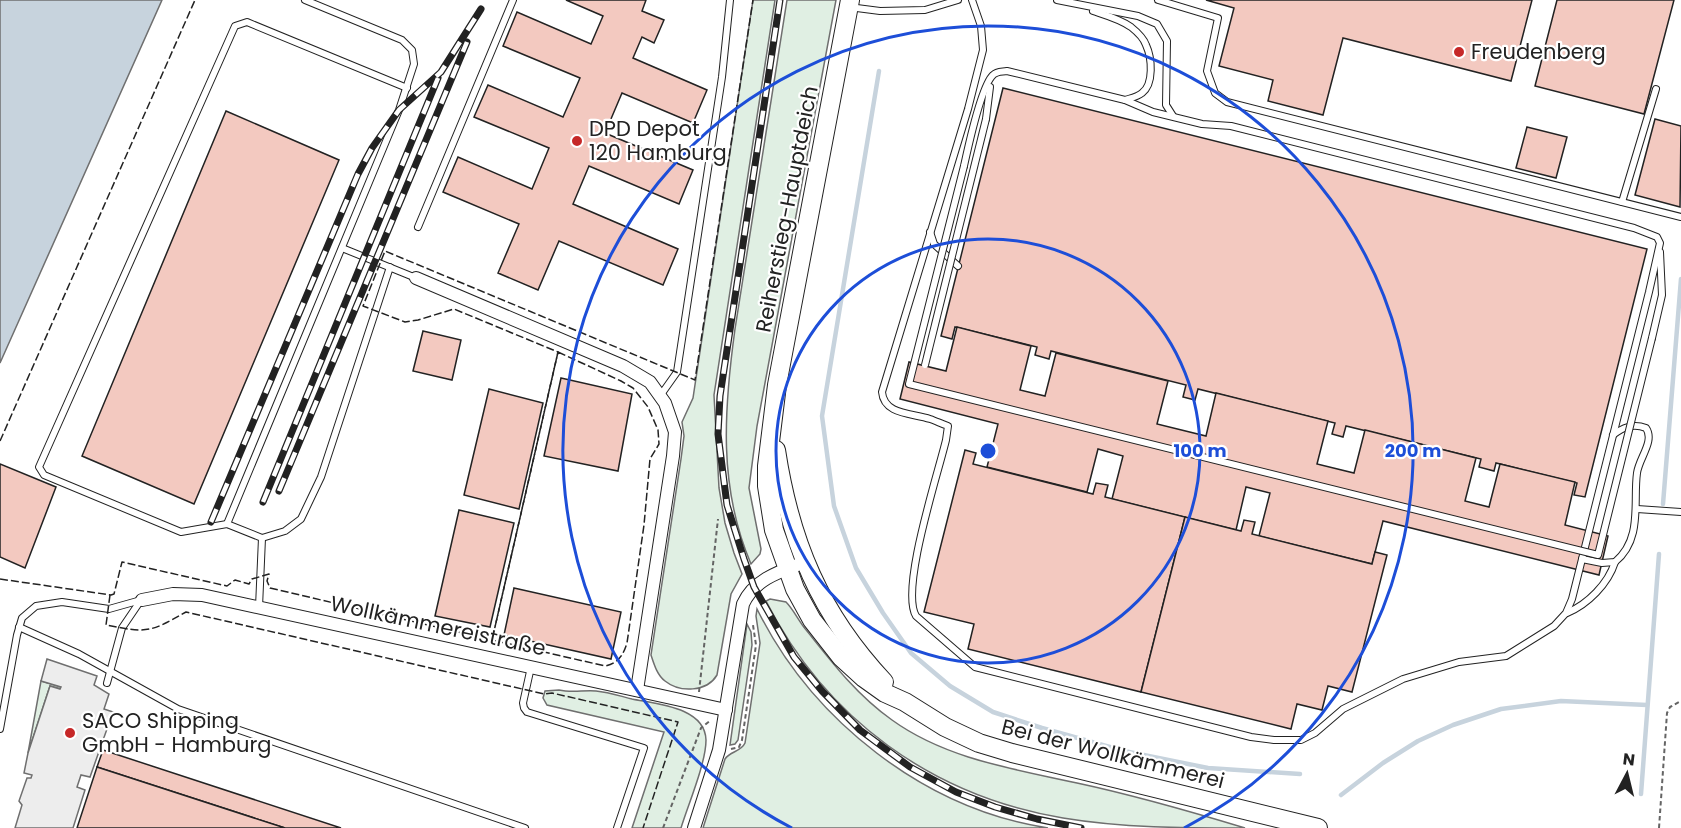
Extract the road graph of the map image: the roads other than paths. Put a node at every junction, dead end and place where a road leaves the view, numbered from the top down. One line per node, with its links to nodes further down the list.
1 (305, 0): 11 (lane)
2 (513, 0): 17 (lane)
3 (730, 0): 25 (lane)
4 (958, 0): 8 (lane)
5 (972, 0): 18 (lane)
6 (1057, 0): 9 (lane)
7 (1158, 0): 15 (lane)
8 (850, 3): 26 (main road, Reiherstieg-Hauptdeich)
9 (1078, 5): 13 (lane); 14 (lane)
10 (992, 77): 13 (lane); 19 (lane, bridge); 24 (lane, bridge)
11 (407, 88): 20 (lane); 30 (lane)
12 (1656, 89): 15 (lane)
13 (1125, 100): 14 (lane)
14 (1175, 118): 19 (lane)
15 (1622, 202): 16 (lane)
16 (1681, 217)
17 (418, 227)
18 (930, 228): 21 (lane); 38 (lane)
19 (1660, 243): 27 (lane)
20 (342, 248): 22 (lane); 30 (lane)
21 (958, 266)
22 (390, 267): 23 (lane); 31 (lane)
23 (416, 278): 25 (street)
24 (925, 366)
25 (660, 396): 43 (street)
26 (773, 428): 33 (main road, Bei der Wollkämmerei); 35 (main road, Bei der Wollkämmerei)
27 (1613, 435): 28 (lane); 32 (lane)
28 (1637, 509): 29 (lane); 34 (lane)
29 (1681, 512)
30 (227, 524): 31 (lane)
31 (262, 538): 37 (lane)
32 (1582, 559): 34 (lane); 38 (lane)
33 (805, 562): 35 (street); 44 (main road, Bei der Wollkämmerei)
34 (1615, 562): 38 (lane)
35 (787, 569): 44 (main road, Bei der Wollkämmerei); 45 (street)
36 (142, 600): 37 (street, Wollkämmereistraße); 39 (lane); 41 (lane)
37 (259, 607): 40 (street, Wollkämmereistraße)
38 (1566, 614)
39 (19, 627): 41 (lane); 46 (lane)
40 (532, 667): 43 (street, Wollkämmereistraße); 49 (lane)
41 (110, 672): 42 (lane); 48 (lane)
42 (107, 682)
43 (637, 690): 45 (street, Wollkämmereistraße)
44 (905, 702): 47 (main road, Bei der Wollkämmerei)
45 (726, 710): 50 (street)
46 (0, 729)
47 (1288, 825): 51 (main road, Bei der Wollkämmerei)
48 (525, 828)
49 (617, 828)
50 (694, 828)
51 (1318, 828)

